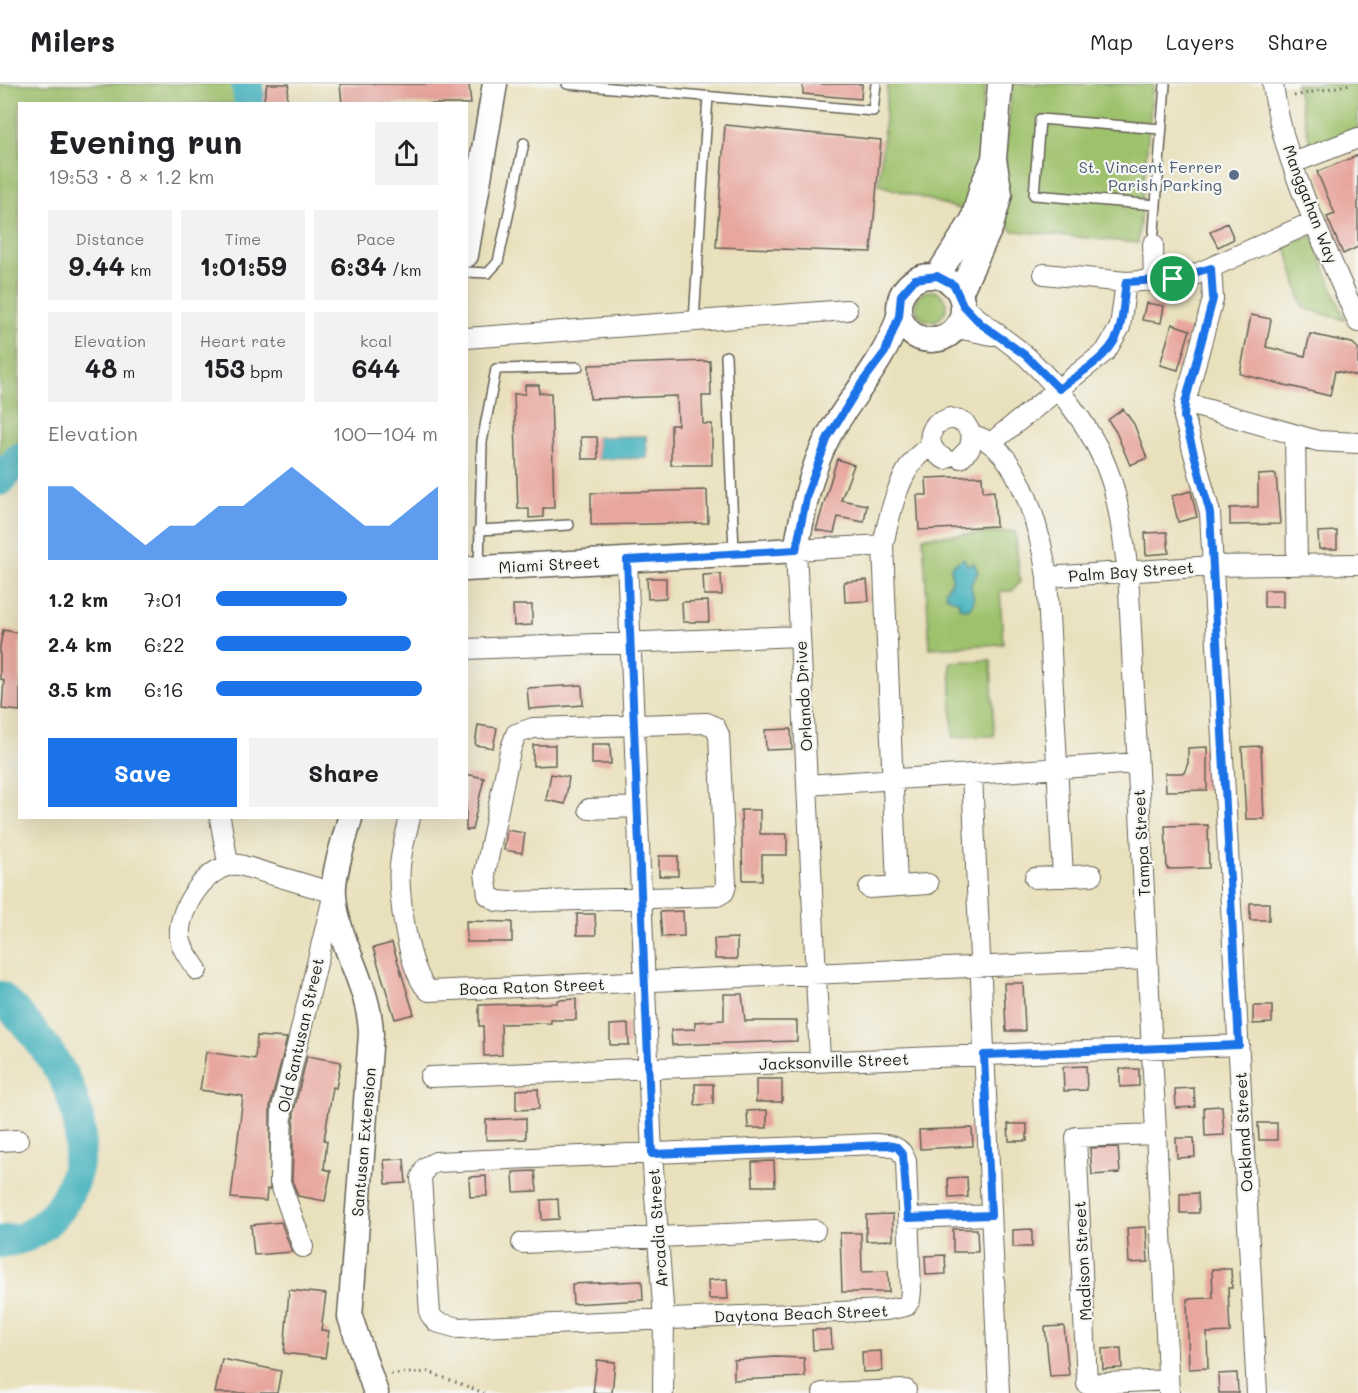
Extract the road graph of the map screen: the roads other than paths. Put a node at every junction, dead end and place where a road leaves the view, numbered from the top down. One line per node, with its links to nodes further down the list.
1 (495, 84): 16 (street)
2 (567, 84): 6 (lane)
3 (876, 84): 8 (lane)
4 (1000, 84): 12 (street)
5 (1166, 84): 9 (lane)
6 (671, 89): 8 (lane)
7 (1274, 91): 13 (street, Manggahan Way)
8 (708, 96): 27 (lane)
9 (1161, 129): 14 (lane); 14 (lane)
10 (1358, 138): 13 (street)
11 (524, 143): 19 (lane)
12 (994, 159): 21 (street); 24 (street)
13 (1293, 163): 28 (street, Manggahan Way)
14 (1156, 205): 17 (lane)
15 (1308, 224): 18 (street)
16 (468, 243)
17 (1153, 244): 22 (street)
18 (1211, 268): 22 (street); 35 (street, Oakland Street)
19 (468, 272)
20 (1044, 274): 23 (street)
21 (937, 276): 24 (street); 26 (street)
22 (1154, 281): 23 (street)
23 (1126, 282): 34 (street)
24 (960, 309): 29 (street); 34 (street, Tampa Street)
25 (847, 310): 27 (street)
26 (899, 316): 29 (street); 31 (street, Orlando Drive)
27 (694, 321): 30 (street)
28 (1358, 322)
29 (914, 335): 31 (street, Orlando Drive)
30 (468, 338)
31 (885, 352): 44 (street, Orlando Drive)
32 (726, 356): 45 (lane)
33 (578, 367): 42 (lane)
34 (1059, 389): 38 (street); 51 (street, Tampa Street)
35 (1185, 403): 37 (street); 49 (street, Oakland Street)
36 (972, 435): 38 (street); 40 (street); 40 (street)
37 (1295, 435): 39 (street); 47 (street)
38 (993, 442): 52 (street)
39 (1358, 443)
40 (945, 455): 43 (street)
41 (568, 525): 42 (lane)
42 (479, 530): 50 (lane)
43 (883, 545): 44 (street, Miami Street); 60 (street)
44 (796, 550): 45 (street, Miami Street); 53 (street, Orlando Drive)
45 (734, 554): 46 (street, Miami Street)
46 (627, 560): 50 (street, Miami Street); 54 (street, Arcadia Street)
47 (1297, 564): 48 (street, Palm Bay Street); 49 (street, Palm Bay Street)
48 (1358, 564)
49 (1213, 566): 51 (street, Palm Bay Street); 81 (street, Oakland Street)
50 (473, 568)
51 (1128, 571): 52 (street, Palm Bay Street); 57 (street, Tampa Street)
52 (1047, 577): 58 (street)
53 (800, 636): 54 (street); 61 (street, Orlando Drive)
54 (631, 642): 55 (street); 56 (street, Arcadia Street)
55 (468, 649)
56 (634, 727): 62 (street, Arcadia Street); 75 (street); 75 (street)
57 (1137, 763): 58 (street); 76 (street, Tampa Street)
58 (1057, 768): 59 (street); 69 (street)
59 (972, 774): 60 (street); 77 (street)
60 (892, 779): 61 (street); 72 (street)
61 (807, 785): 79 (street, Orlando Drive)
62 (638, 807): 63 (street); 75 (street, Arcadia Street)
63 (589, 809)
64 (220, 819): 67 (street)
65 (350, 819): 74 (street)
66 (410, 819): 80 (street, Boca Raton Street)
67 (228, 863): 74 (street); 78 (street)
68 (1092, 875): 69 (street)
69 (1063, 877): 70 (street)
70 (1035, 878)
71 (928, 884): 72 (street)
72 (897, 886): 73 (street)
73 (869, 888)
74 (333, 892): 94 (street, Old Santusan Street); 96 (street, Santusan Extension)
75 (641, 898): 80 (street, Arcadia Street)
76 (1147, 959): 77 (street, Boca Raton Street); 82 (street, Tampa Street)
77 (980, 966): 79 (street, Boca Raton Street); 83 (street)
78 (197, 970)
79 (816, 974): 80 (street, Boca Raton Street); 84 (street, Orlando Drive)
80 (645, 981): 85 (street, Arcadia Street)
81 (1239, 1045): 82 (street, Jacksonville Street); 102 (street, Oakland Street)
82 (1152, 1049): 83 (street, Jacksonville Street); 87 (street, Tampa Street)
83 (984, 1055): 84 (street, Jacksonville Street); 89 (street)
84 (820, 1061): 85 (street, Jacksonville Street)
85 (648, 1068): 86 (street, Jacksonville Street); 88 (street, Arcadia Street)
86 (430, 1077)
87 (1156, 1134): 97 (street, Tampa Street); 97 (street, Madison Street)
88 (652, 1154): 90 (street, Daytona Beach Street); 92 (street, Arcadia Street); 95 (street, Daytona Beach Street)
89 (991, 1215): 90 (street); 101 (street)
90 (908, 1218): 95 (street, Daytona Beach Street)
91 (815, 1230): 92 (street)
92 (659, 1237): 93 (street); 95 (street, Arcadia Street)
93 (522, 1243)
94 (303, 1247)
95 (664, 1319): 99 (street, Arcadia Street)
96 (372, 1384)
97 (1169, 1387)
98 (906, 1389): 100 (street)
99 (663, 1393)
100 (823, 1393)
101 (999, 1393)
102 (1257, 1393)

